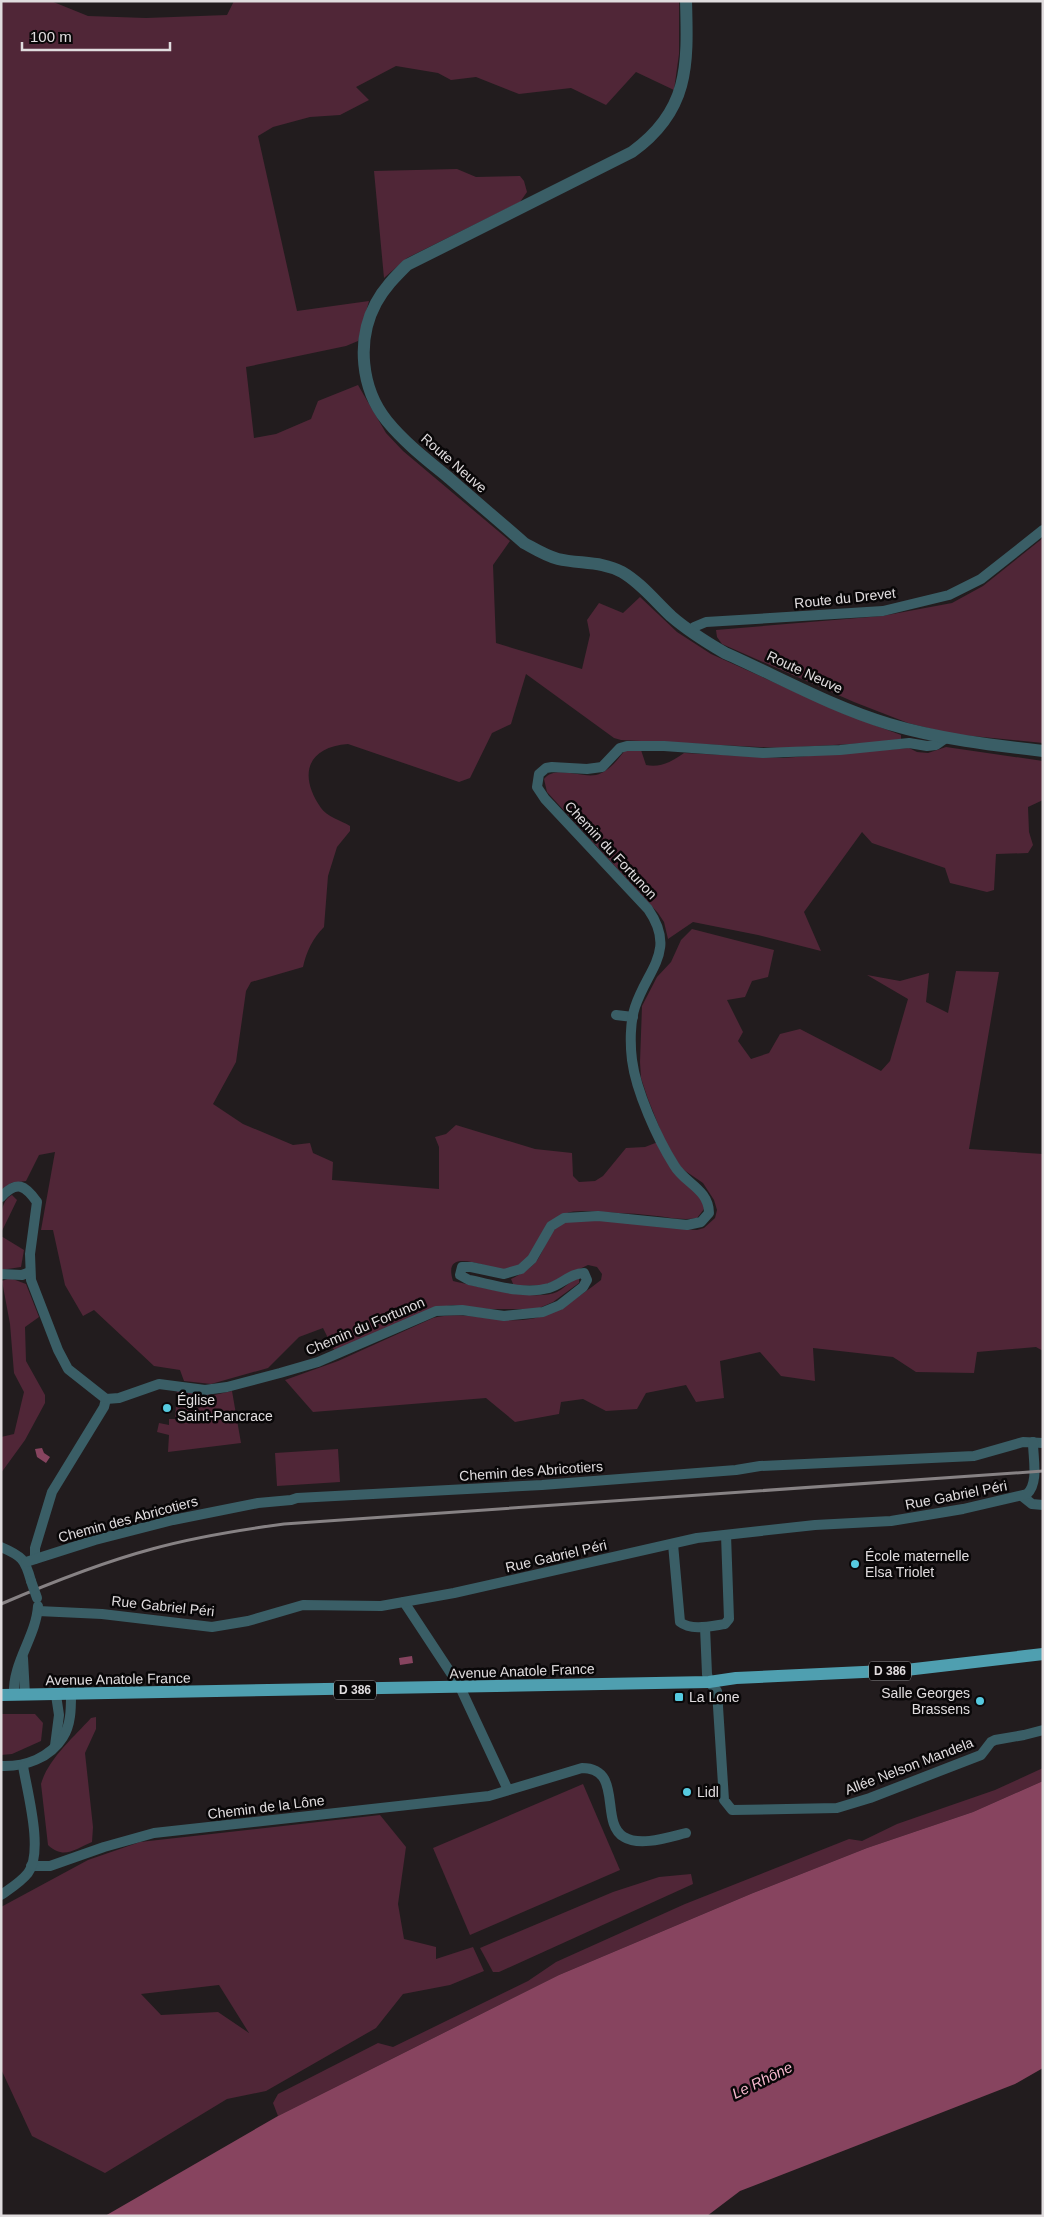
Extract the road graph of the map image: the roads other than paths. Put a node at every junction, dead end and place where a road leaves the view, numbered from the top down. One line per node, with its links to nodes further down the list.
1 (686, 1): 3 (street, Route Neuve)
2 (1043, 530): 3 (street, Route du Drevet)
3 (691, 631): 4 (street, Route Neuve)
4 (946, 738): 5 (street, Route Neuve); 7 (street, Chemin du Fortunon)
5 (1043, 751)
6 (616, 1015): 7 (street)
7 (633, 1017): 11 (street, Chemin du Fortunon)
8 (1, 1197): 9 (street)
9 (30, 1272): 10 (street); 11 (street)
10 (1, 1274)
11 (106, 1399): 18 (street)
12 (1038, 1443): 13 (street, Rue Gabriel Péri); 18 (street, Chemin des Abricotiers)
13 (1022, 1496): 14 (street); 15 (street, Rue Gabriel Péri)
14 (1043, 1505)
15 (726, 1535): 16 (street, Rue Gabriel Péri); 21 (street)
16 (673, 1544): 19 (street, Rue Gabriel Péri); 21 (street)
17 (1, 1547): 18 (street)
18 (30, 1560): 20 (street, bridge)
19 (404, 1602): 20 (street, Rue Gabriel Péri); 24 (street)
20 (38, 1611): 25 (street)
21 (705, 1626): 23 (street, Allée Nelson Mandela)
22 (1043, 1654): 23 (main road, Avenue Anatole France / D 386)
23 (709, 1682): 24 (main road, Avenue Anatole France / D 386); 28 (street, Allée Nelson Mandela)
24 (460, 1687): 27 (main road, Avenue Anatole France / D 386); 32 (street)
25 (13, 1695): 26 (main road, Avenue Anatole France / D 386)
26 (56, 1695): 27 (main road, Avenue Anatole France / D 386); 29 (street)
27 (71, 1695): 29 (street)
28 (1043, 1730)
29 (54, 1747): 31 (street)
30 (1, 1766): 31 (street)
31 (23, 1766): 34 (street)
32 (508, 1790): 33 (street, Chemin de la Lône); 34 (street, Chemin de la Lône)
33 (686, 1833)
34 (31, 1866): 35 (street)
35 (1, 1895)

